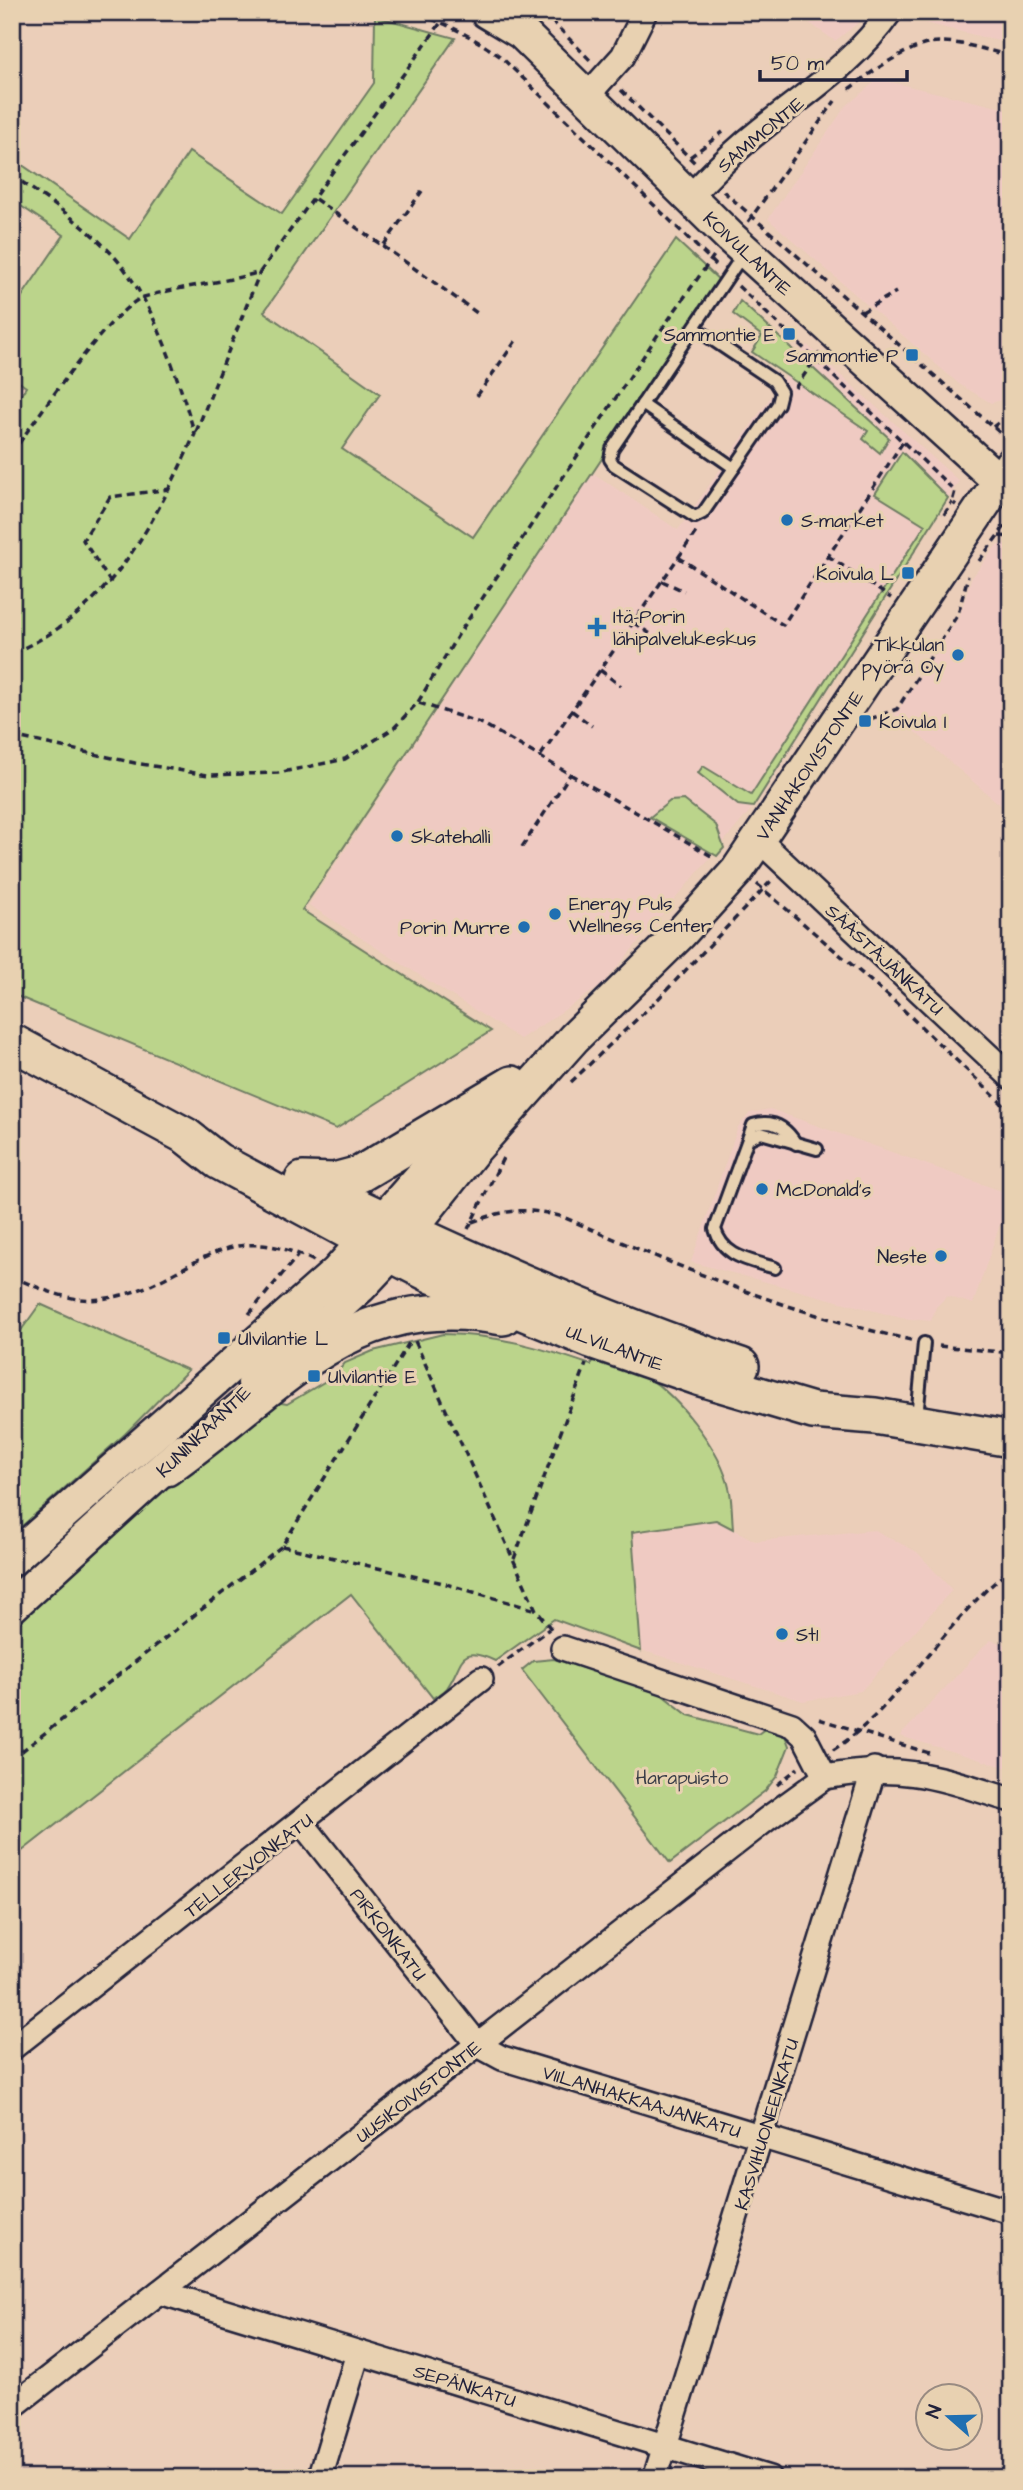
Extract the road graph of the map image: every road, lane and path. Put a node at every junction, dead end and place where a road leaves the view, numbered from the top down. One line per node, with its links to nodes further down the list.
1 (487, 12): 7 (main road, KOIVULANTIE)
2 (543, 12): 7 (path)
3 (645, 12): 7 (street)
4 (890, 12): 11 (street, SAMMONTIE)
5 (442, 21): 13 (path)
6 (1011, 57): 8 (path)
7 (596, 86): 11 (main road, KOIVULANTIE); 11 (path)
8 (846, 92)
9 (835, 100): 14 (path)
10 (12, 175): 18 (path)
11 (699, 188): 14 (main road, KOIVULANTIE); 14 (path)
12 (422, 191): 15 (path)
13 (315, 199): 15 (path); 16 (path)
14 (743, 236): 19 (path); 21 (lane); 32 (main road, KOIVULANTIE); 45 (path)
15 (383, 246): 20 (path)
16 (260, 272): 18 (path); 27 (path)
17 (897, 292): 19 (path)
18 (141, 298): 27 (path); 30 (path)
19 (862, 312): 26 (path)
20 (477, 313)
21 (695, 328): 24 (lane); 31 (lane)
22 (517, 339): 23 (path)
23 (477, 396)
24 (642, 404): 31 (lane); 31 (lane)
25 (1011, 413): 26 (path)
26 (993, 427): 29 (path)
27 (195, 434): 33 (path)
28 (903, 442): 34 (path)
29 (1011, 443)
30 (12, 453)
31 (734, 468)
32 (1007, 479): 50 (main road, VANHAKOIVISTONTIE)
33 (170, 489): 37 (path); 37 (path)
34 (828, 556): 35 (path); 39 (path)
35 (678, 557)
36 (662, 581): 38 (path)
37 (111, 583): 42 (path)
38 (684, 591)
39 (891, 598)
40 (633, 623): 41 (path)
41 (652, 635)
42 (12, 653)
43 (600, 670): 44 (path)
44 (621, 686)
45 (418, 702): 48 (path); 49 (path)
46 (572, 711): 47 (path)
47 (592, 726)
48 (12, 736)
49 (571, 773): 51 (path); 52 (path)
50 (759, 840): 52 (main road, VANHAKOIVISTONTIE); 55 (street, SÄÄSTÄJÄNKATU)
51 (522, 847)
52 (737, 871): 53 (main road, VANHAKOIVISTONTIE); 57 (path)
53 (574, 1038): 56 (main road, VANHAKOIVISTONTIE); 62 (main road, VANHAKOIVISTONTIE)
54 (12, 1042): 58 (main road)
55 (1011, 1077)
56 (512, 1084): 60 (main road); 62 (main road, VANHAKOIVISTONTIE)
57 (1011, 1112)
58 (186, 1136): 60 (main road); 62 (main road)
59 (817, 1149): 64 (lane)
60 (301, 1180): 62 (main road)
61 (472, 1222): 70 (path)
62 (388, 1236): 65 (main road, KUNINKAANTIE); 71 (main road, ULVILANTIE); 73 (main road, ULVILANTIE); 76 (main road, KUNINKAANTIE)
63 (299, 1254): 65 (path); 66 (path); 67 (path)
64 (775, 1268)
65 (337, 1272): 78 (main road, KUNINKAANTIE)
66 (12, 1277)
67 (243, 1319)
68 (413, 1335): 69 (path); 77 (path); 79 (path)
69 (399, 1339)
70 (923, 1343): 72 (path); 74 (lane)
71 (584, 1348): 73 (main road, ULVILANTIE); 76 (main road); 79 (path)
72 (1011, 1353)
73 (875, 1416): 74 (main road, ULVILANTIE)
74 (917, 1424): 75 (main road, ULVILANTIE)
75 (1011, 1440)
76 (166, 1468): 80 (main road, KUNINKAANTIE)
77 (282, 1546): 81 (path); 87 (path)
78 (12, 1559)
79 (514, 1559): 81 (path)
80 (12, 1606)
81 (536, 1610): 82 (path)
82 (549, 1629): 83 (path); 84 (path)
83 (563, 1641): 89 (street)
84 (481, 1679): 91 (street, TELLERVONKATU)
85 (809, 1716): 86 (path)
86 (935, 1755)
87 (12, 1759)
88 (874, 1769): 89 (street); 90 (street); 94 (street, KASVIHUONEENKATU)
89 (825, 1777): 92 (street, UUSIKOIVISTONTIE)
90 (1011, 1800)
91 (302, 1823): 92 (street, PIRKONKATU); 93 (street, TELLERVONKATU)
92 (478, 2045): 94 (street, VIILANHAKKAAJANKATU); 96 (street, UUSIKOIVISTONTIE)
93 (12, 2048)
94 (762, 2137): 95 (street, VIILANHAKKAAJANKATU); 99 (street, KASVIHUONEENKATU)
95 (1011, 2212)
96 (160, 2292): 97 (street, SEPÄNKATU); 98 (street, UUSIKOIVISTONTIE)
97 (358, 2353): 99 (street, SEPÄNKATU); 100 (street)
98 (12, 2407)
99 (665, 2445): 101 (street, KASVIHUONEENKATU); 102 (street, SEPÄNKATU)
100 (320, 2478)
101 (655, 2478)
102 (769, 2478)

